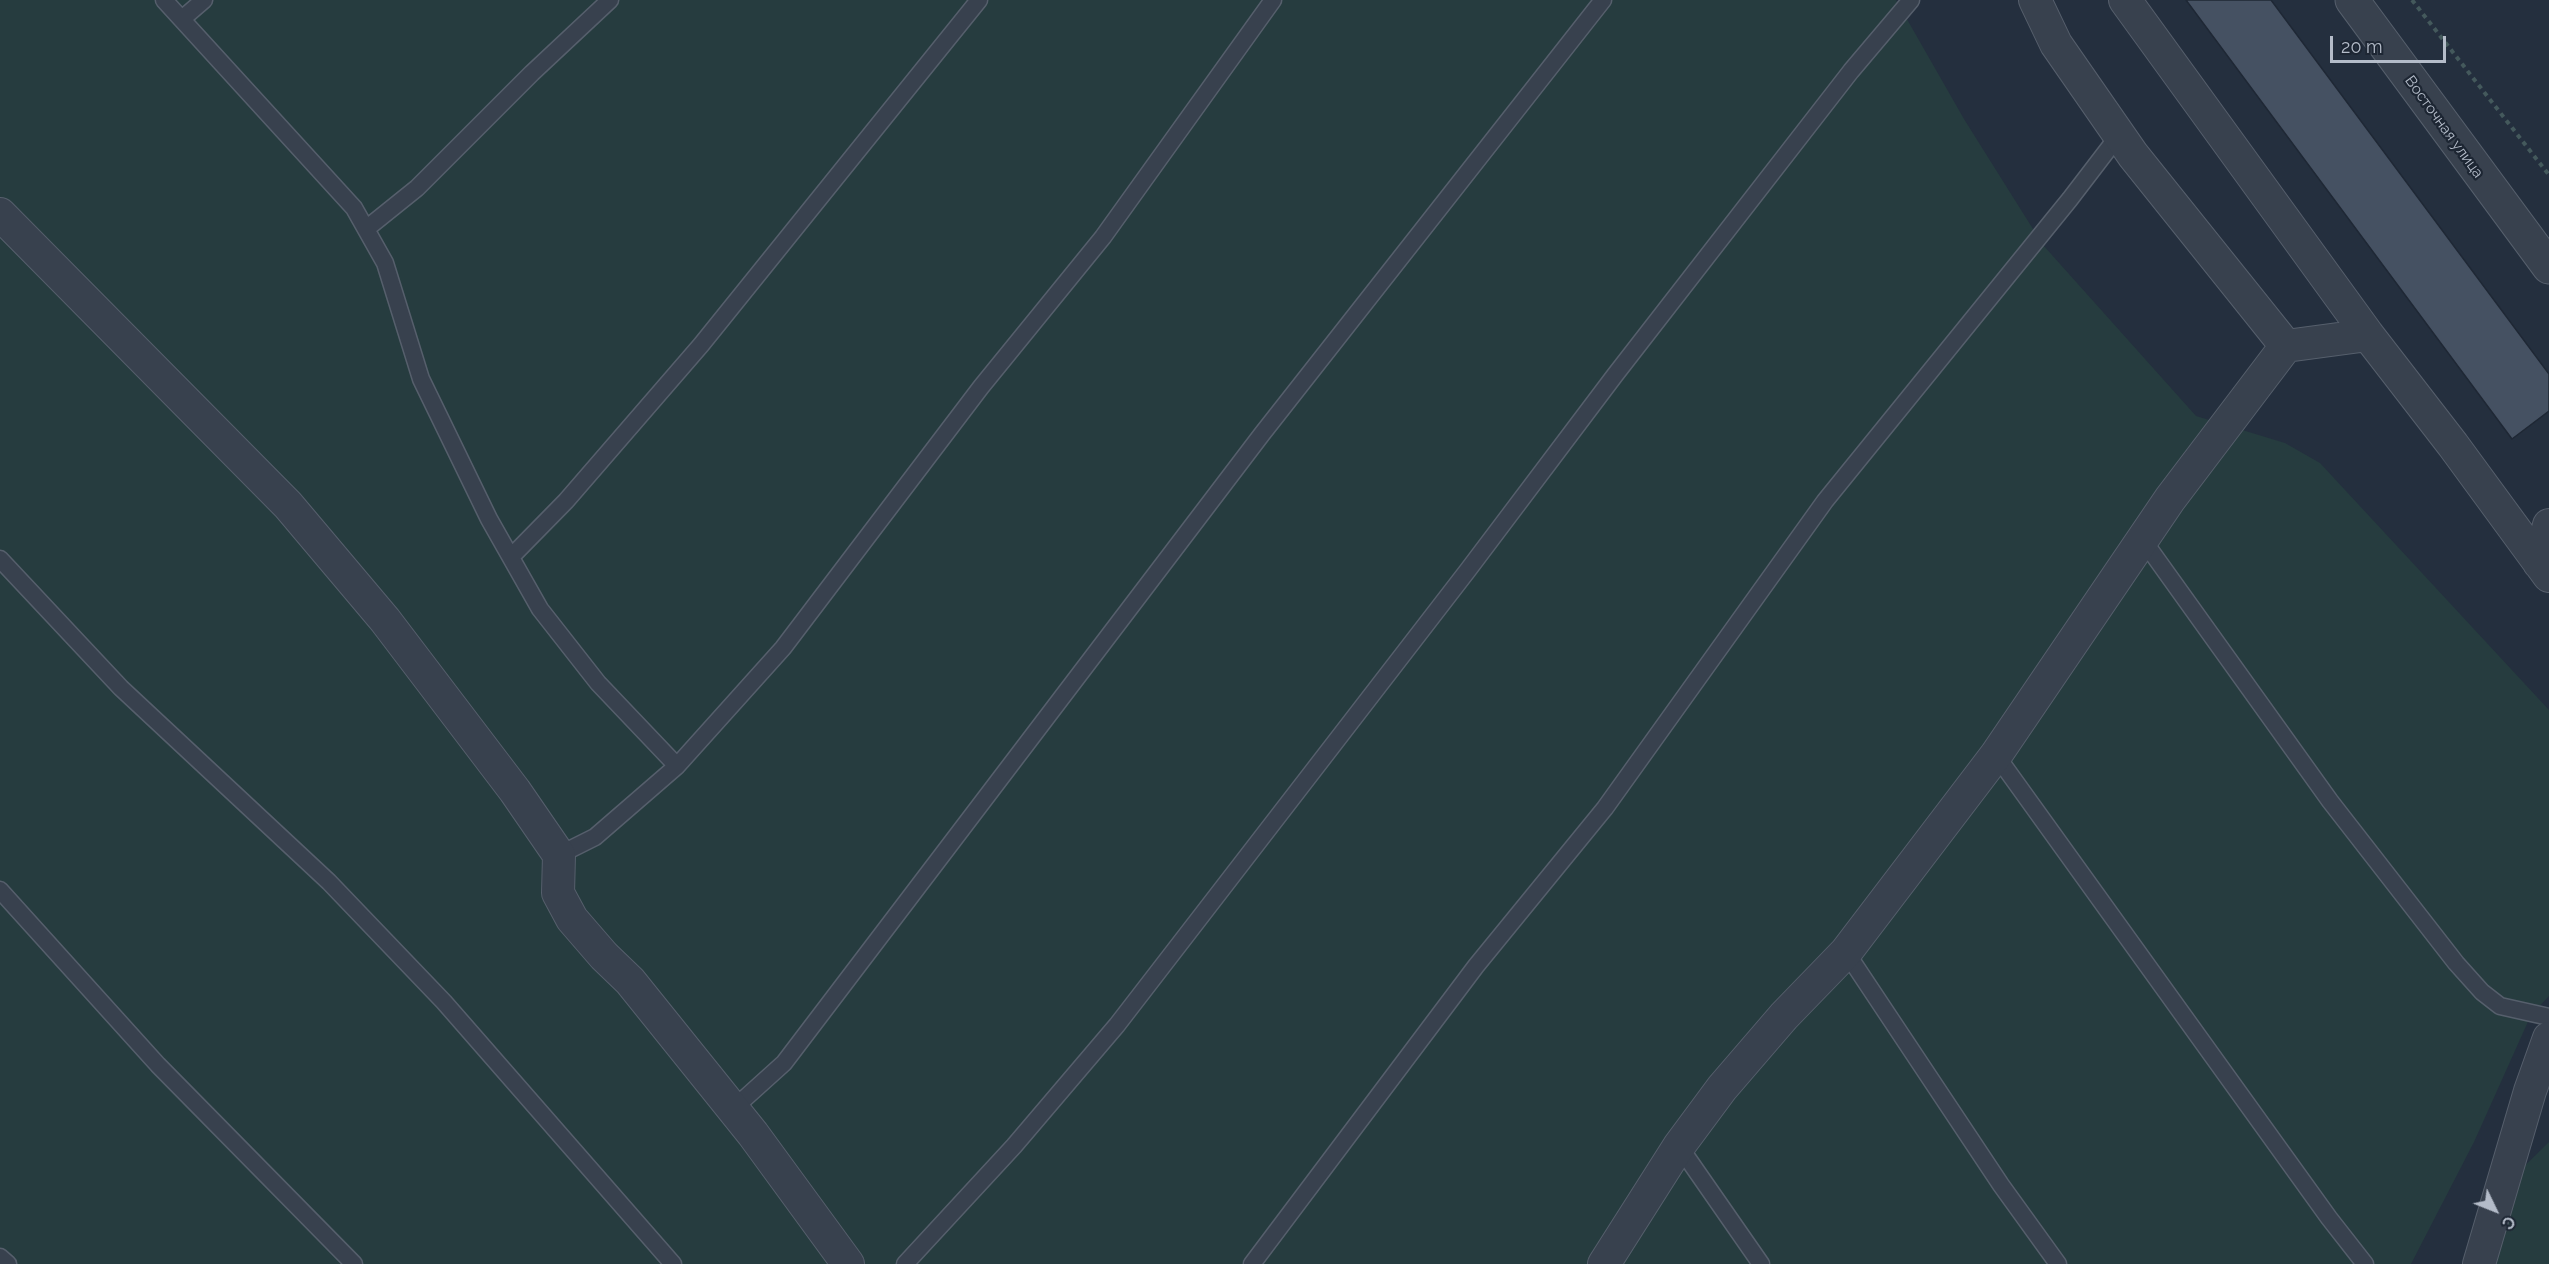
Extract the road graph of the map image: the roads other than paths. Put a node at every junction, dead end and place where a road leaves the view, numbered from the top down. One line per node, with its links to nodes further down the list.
1 (164, 0): 11 (lane)
2 (204, 0): 11 (lane)
3 (610, 0): 14 (lane)
4 (979, 0): 20 (lane)
5 (1273, 0): 24 (lane)
6 (1603, 0): 30 (lane)
7 (1911, 0): 37 (lane)
8 (2035, 0): 12 (street)
9 (2125, 0): 16 (street)
10 (2352, 0): 15 (street, Восточная улица)
11 (182, 19): 14 (lane)
12 (2119, 135): 17 (street); 38 (lane)
13 (0, 214): 25 (street)
14 (366, 229): 20 (lane)
15 (2549, 267)
16 (2368, 335): 17 (street); 22 (street)
17 (2286, 346): 19 (street)
18 (2549, 525): 22 (street)
19 (2143, 540): 23 (street); 28 (lane)
20 (511, 557): 24 (lane)
21 (0, 559): 35 (lane)
22 (2544, 569)
23 (1996, 755): 27 (street); 42 (lane)
24 (678, 766): 25 (lane)
25 (559, 855): 30 (street)
26 (0, 890): 34 (lane)
27 (1845, 952): 31 (street); 41 (lane)
28 (2549, 1017)
29 (2549, 1038): 43 (street)
30 (733, 1109): 36 (street)
31 (1679, 1146): 39 (street); 40 (lane)
32 (0, 1257): 33 (lane)
33 (8, 1264)
34 (354, 1264)
35 (673, 1264)
36 (848, 1264)
37 (905, 1264)
38 (1252, 1264)
39 (1605, 1264)
40 (1761, 1264)
41 (2058, 1264)
42 (2365, 1264)
43 (2479, 1264)

